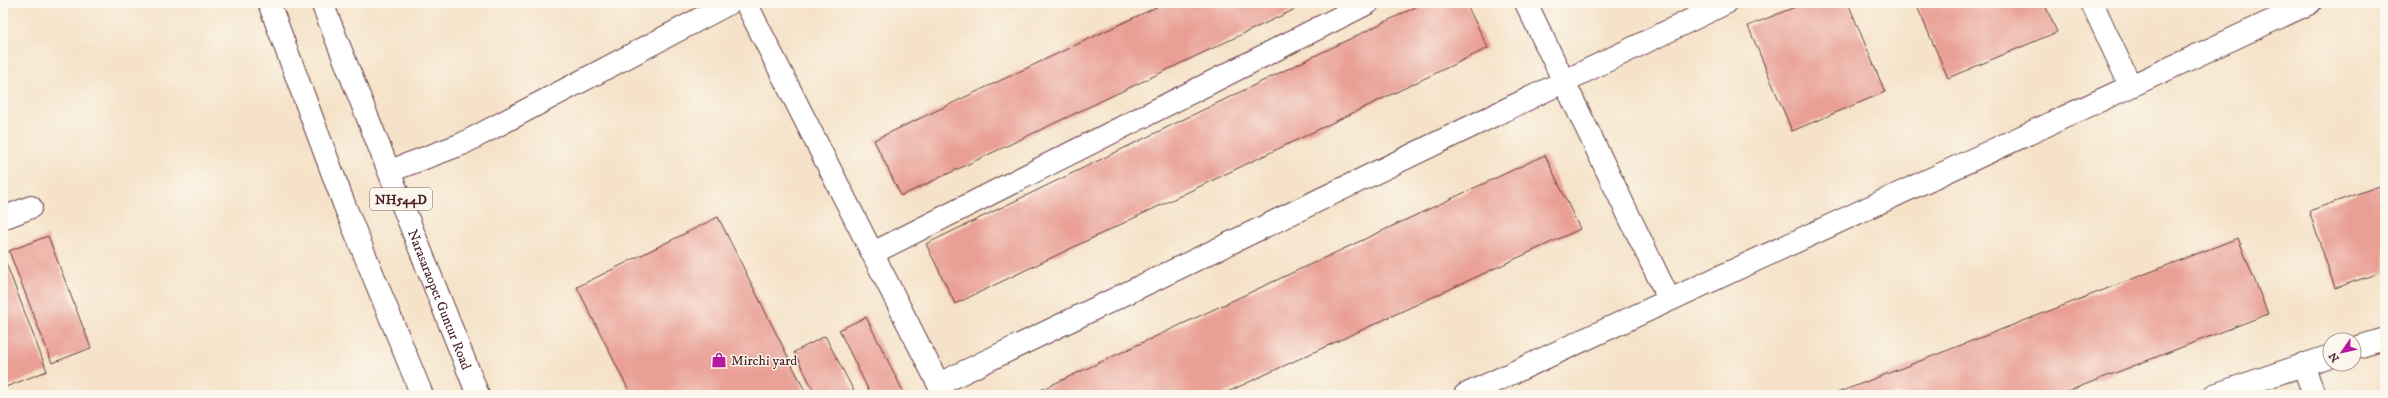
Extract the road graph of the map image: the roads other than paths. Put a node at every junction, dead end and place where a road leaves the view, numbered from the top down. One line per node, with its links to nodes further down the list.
1 (269, 3): 22 (main road)
2 (322, 3): 12 (main road, Narasaraopet Guntur Road / NH544D)
3 (730, 3): 12 (main road)
4 (746, 3): 15 (main road)
5 (1368, 3): 15 (main road)
6 (1526, 3): 10 (main road)
7 (1726, 3): 10 (main road)
8 (2092, 3): 11 (main road)
9 (2310, 3): 11 (main road)
10 (1564, 83): 16 (main road); 21 (main road)
11 (2130, 85): 16 (main road)
12 (390, 171): 23 (main road, Narasaraopet Guntur Road / NH544D)
13 (30, 207): 14 (main road)
14 (3, 218)
15 (873, 253): 21 (main road)
16 (1668, 299): 24 (main road)
17 (2385, 339): 18 (main road)
18 (2362, 346)
19 (2322, 358): 20 (main road)
20 (2303, 364): 25 (main road); 26 (main road)
21 (942, 390)
22 (422, 395)
23 (478, 395)
24 (1465, 395)
25 (2214, 395)
26 (2314, 395)

